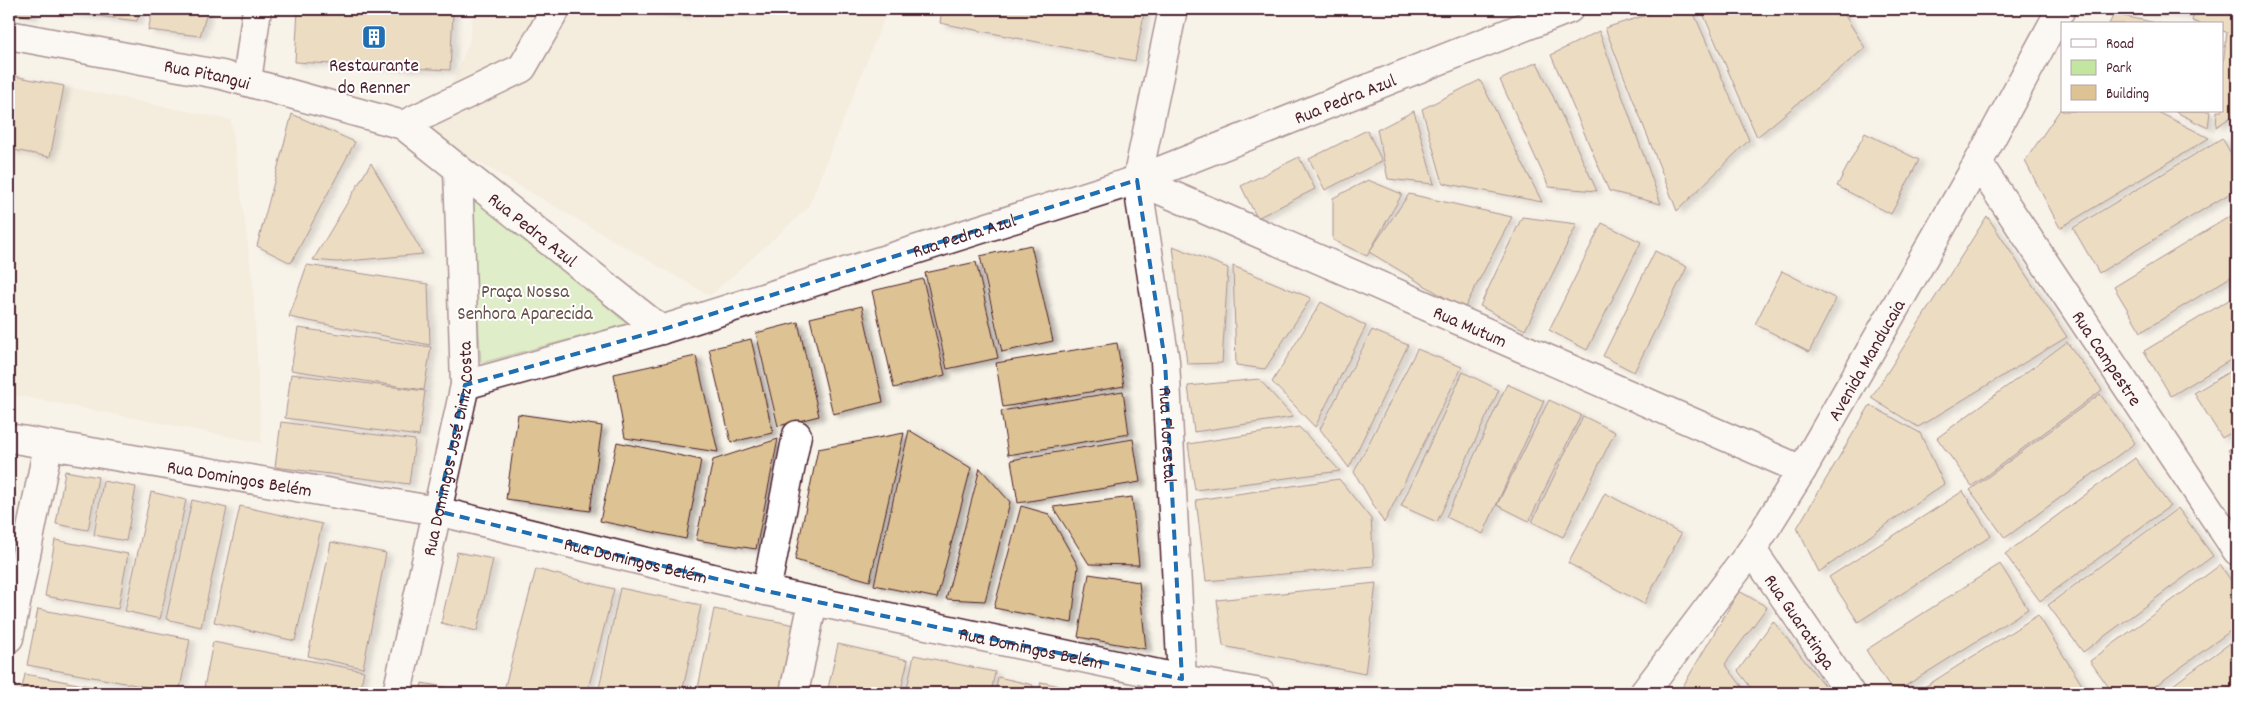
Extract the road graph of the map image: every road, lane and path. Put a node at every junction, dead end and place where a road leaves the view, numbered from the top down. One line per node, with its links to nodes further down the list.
1 (257, 9): 7 (street)
2 (556, 9): 8 (street)
3 (1172, 9): 11 (street)
4 (1569, 9): 11 (street, Rua Pedra Azul)
5 (2061, 9): 9 (street, Avenida Manducaia)
6 (9, 35): 7 (street, Rua Pitangui)
7 (247, 81): 8 (street, Rua Pitangui)
8 (403, 125): 10 (street, Rua Pedra Azul)
9 (1978, 163): 17 (street, Avenida Manducaia); 20 (street, Rua Campestre)
10 (458, 169): 12 (street, Rua Pedra Azul); 13 (street, Rua Domingos José Diniz Costa)
11 (1137, 180): 12 (street, Rua Pedra Azul); 17 (street, Rua Mutum); 24 (street, Rua Florestal)
12 (661, 330): 13 (street)
13 (465, 385): 18 (street, Rua Domingos José Diniz Costa)
14 (797, 435): 21 (street)
15 (9, 438): 16 (street, Rua Domingos Belém)
16 (48, 446): 18 (street, Rua Domingos Belém); 23 (street)
17 (1802, 470): 19 (street, Avenida Manducaia)
18 (437, 511): 21 (street, Rua Domingos Belém); 25 (street, Rua Domingos José Diniz Costa)
19 (1752, 550): 28 (street, Avenida Manducaia); 29 (street, Rua Guaratinga)
20 (2237, 551)
21 (766, 591): 22 (street, Rua Domingos Belém)
22 (813, 601): 24 (street, Rua Domingos Belém); 26 (street)
23 (9, 638)
24 (1181, 686): 27 (street, Rua Domingos Belém)
25 (397, 693)
26 (794, 693)
27 (1261, 693)
28 (1644, 693)
29 (1850, 693)

